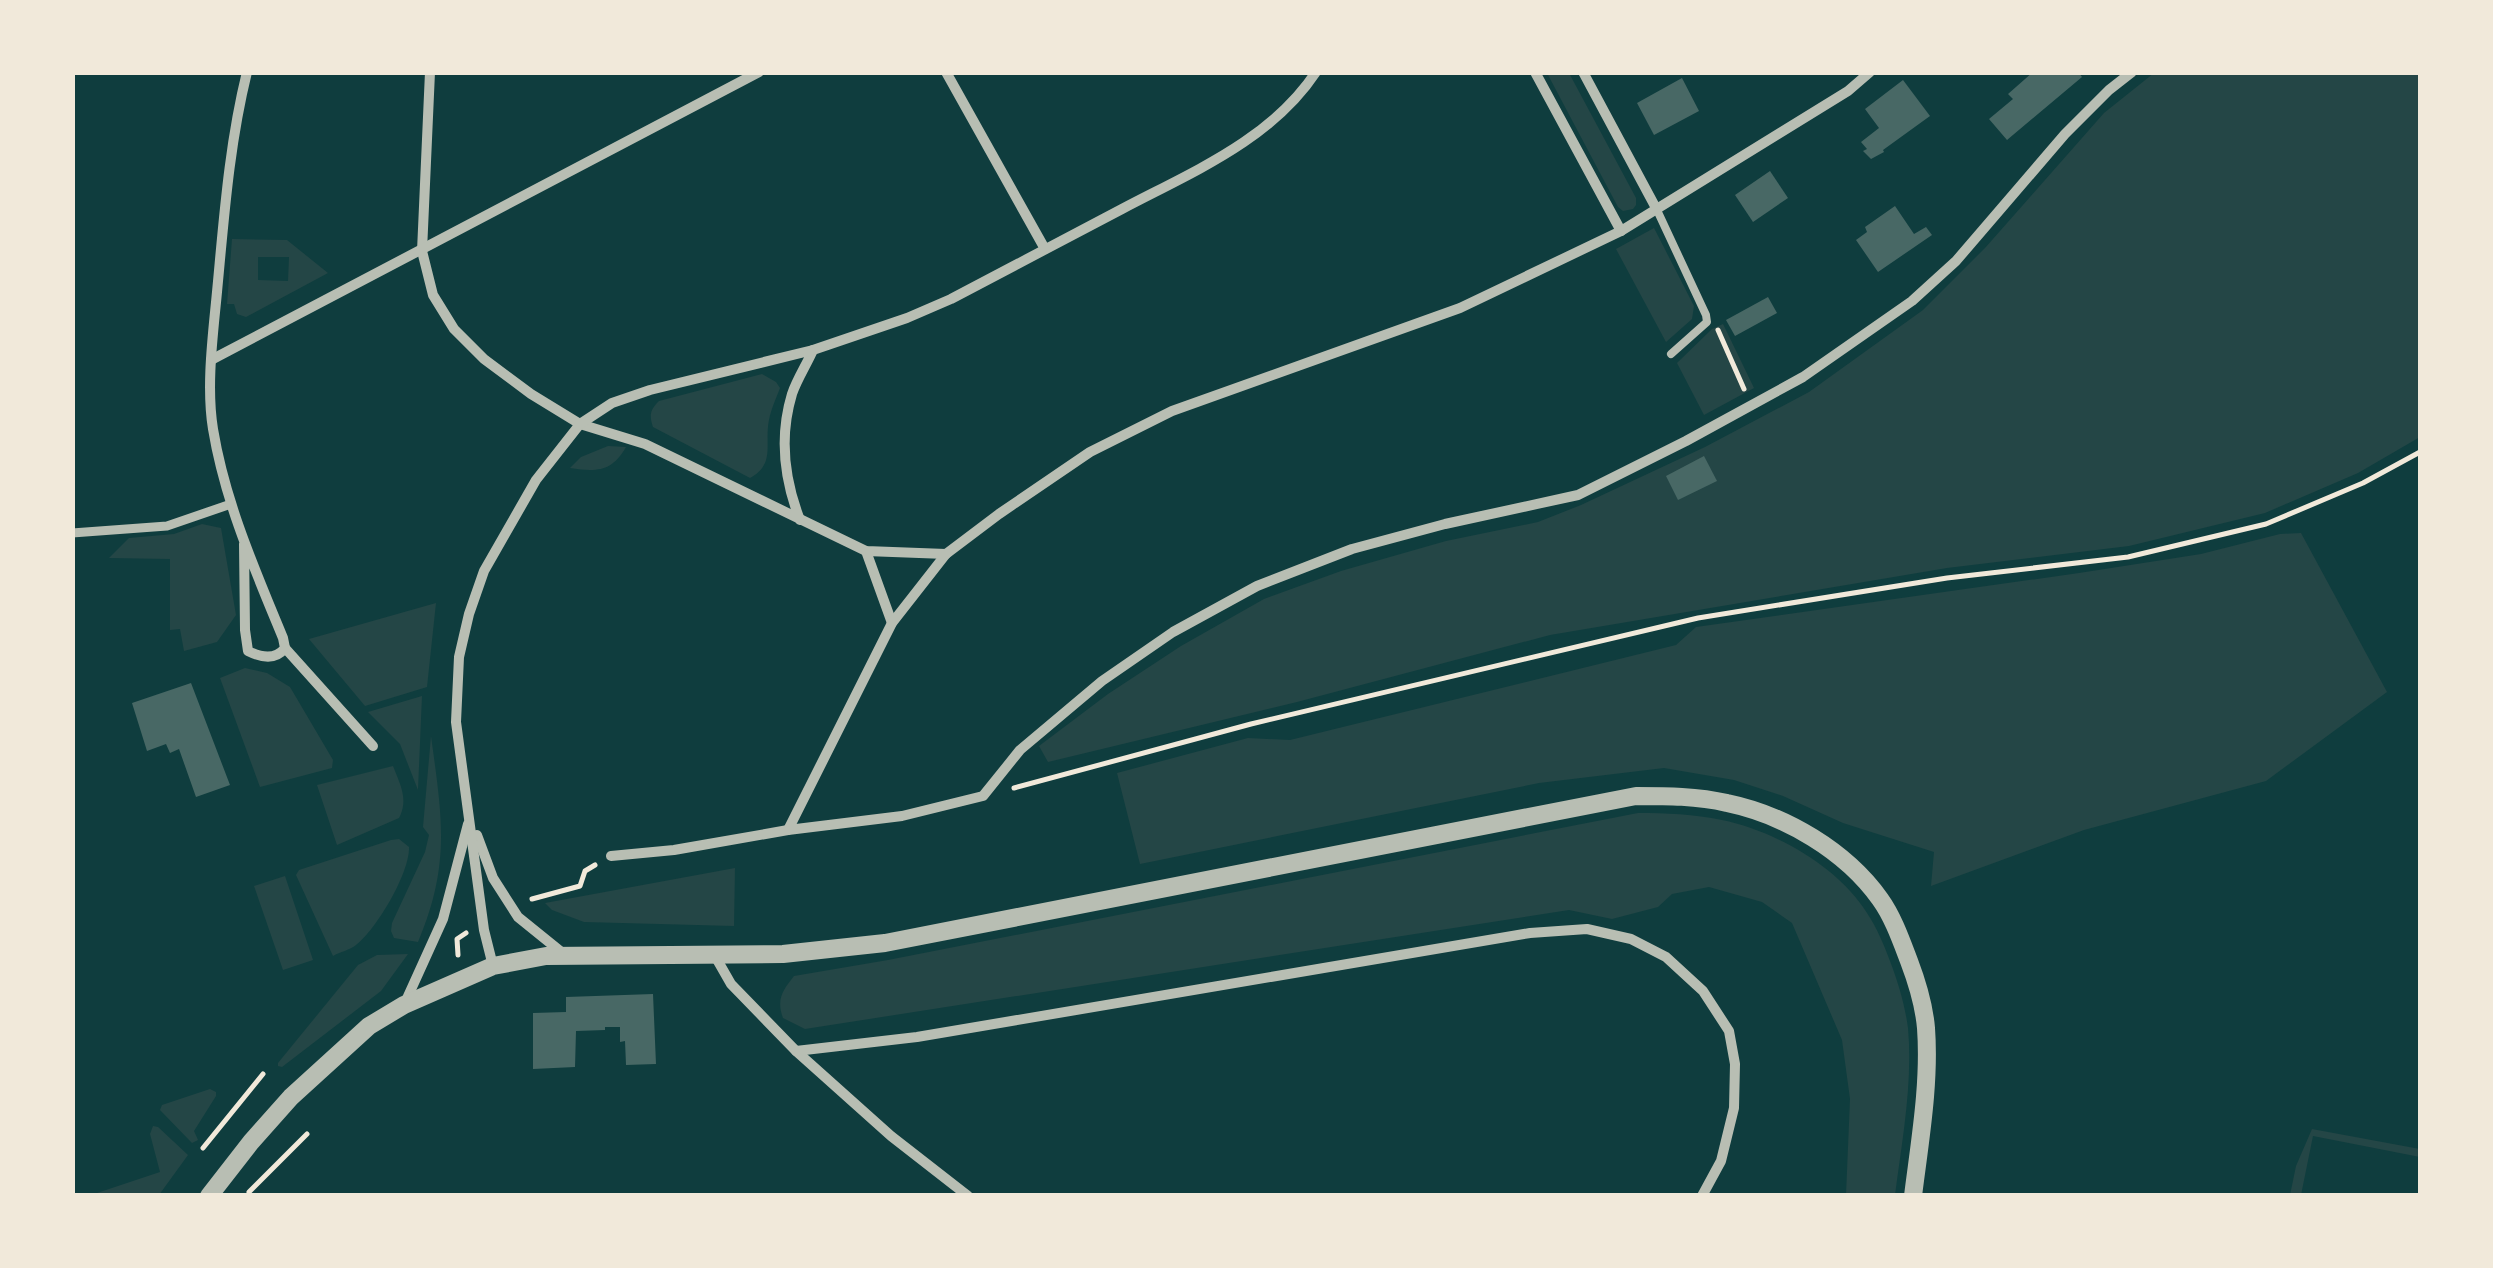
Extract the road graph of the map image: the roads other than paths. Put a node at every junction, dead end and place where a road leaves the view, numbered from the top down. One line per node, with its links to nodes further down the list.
1 (247, 72): 16 (street)
2 (430, 72): 13 (street)
3 (760, 72): 13 (street)
4 (946, 72): 12 (street)
5 (1316, 72): 12 (street)
6 (1535, 72): 11 (street)
7 (1583, 72): 10 (street)
8 (1870, 72): 10 (street)
9 (2132, 72): 28 (street)
10 (1657, 210): 11 (street); 15 (lane)
11 (1620, 231): 23 (street)
12 (1045, 249): 14 (street)
13 (422, 251): 16 (street); 17 (street)
14 (814, 350): 17 (street); 19 (street)
15 (1671, 354)
16 (211, 360): 18 (street)
17 (580, 424): 19 (street); 27 (street)
18 (231, 504): 20 (street); 21 (street)
19 (800, 522): 22 (street)
20 (72, 533)
21 (244, 544): 25 (street); 25 (street)
22 (866, 551): 23 (street); 24 (street)
23 (946, 554): 24 (street)
24 (892, 623): 28 (street)
25 (285, 648): 26 (street)
26 (373, 746)
27 (470, 818): 30 (street); 32 (street); 33 (street)
28 (788, 830): 29 (street)
29 (611, 856)
30 (566, 956): 31 (street); 32 (street)
31 (715, 956): 34 (street); 38 (street)
32 (493, 966): 33 (street)
33 (404, 1005): 35 (street)
34 (796, 1051): 36 (street); 37 (street)
35 (209, 1196)
36 (968, 1196)
37 (1702, 1196)
38 (1914, 1196)

